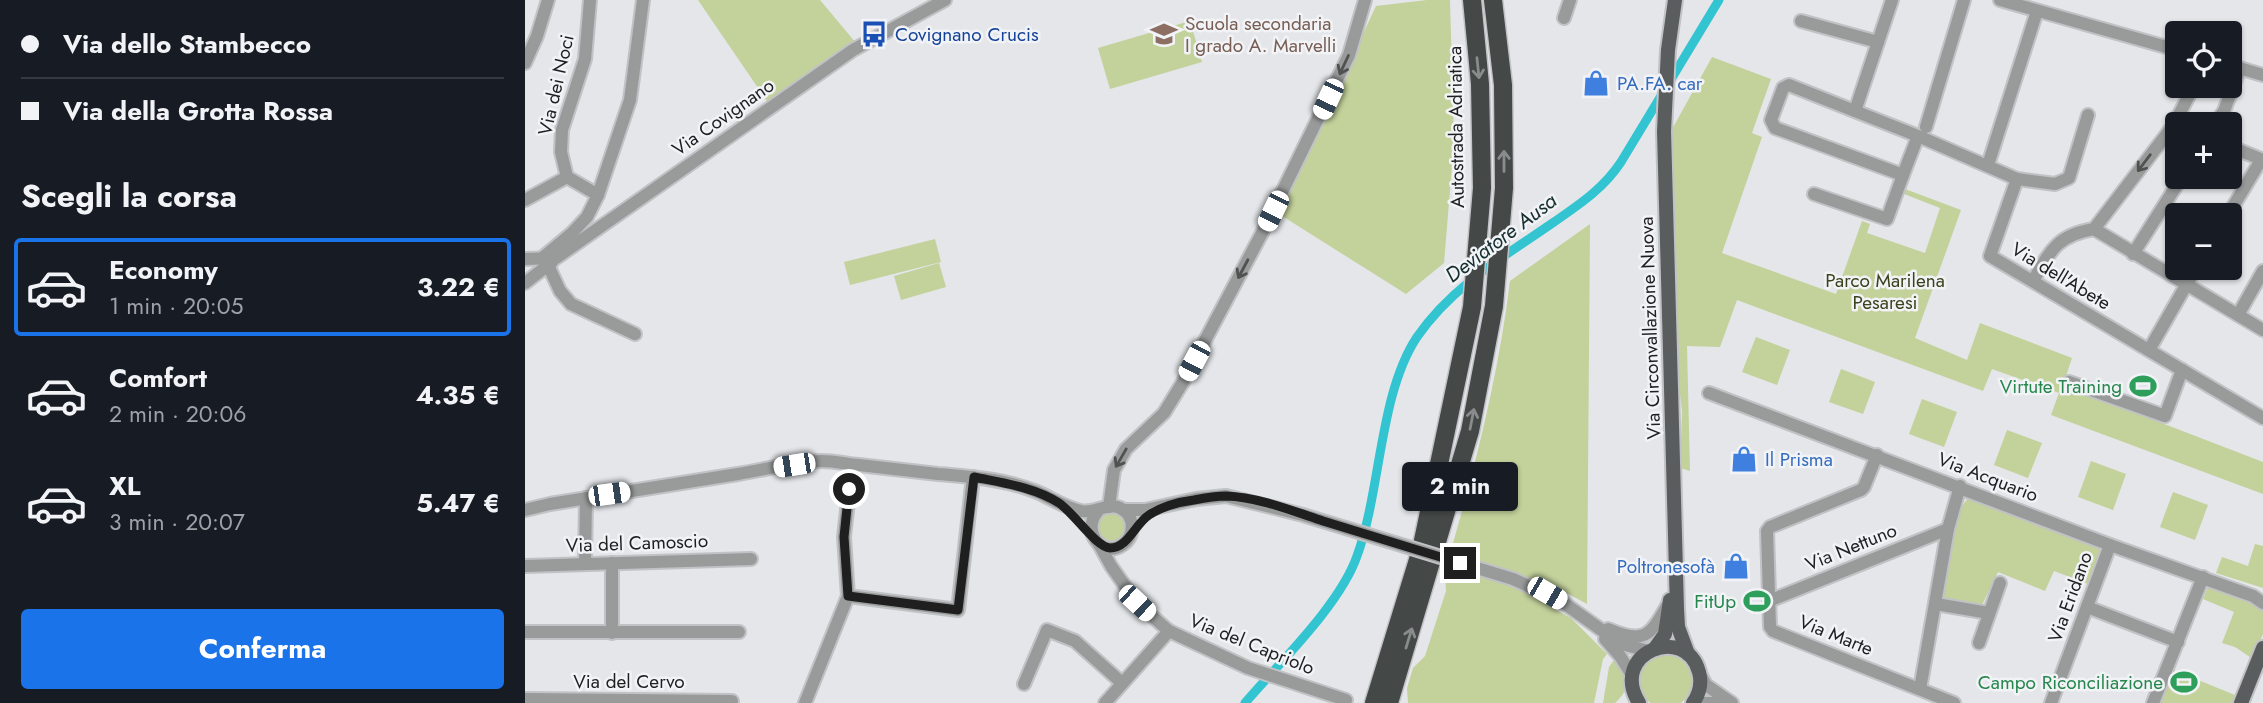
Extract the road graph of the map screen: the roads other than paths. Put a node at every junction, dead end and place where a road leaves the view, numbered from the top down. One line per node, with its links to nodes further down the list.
1 (548, 0): 20 (street, Via dei Noci)
2 (590, 0): 32 (street, Via dei Noci)
3 (643, 0): 36 (street)
4 (945, 0): 42 (street, Via Covignano)
5 (1365, 0): 62 (street, one-way to 62)
6 (1472, 0): 105 (highway, Autostrada Adriatica, one-way to 105)
7 (1493, 0): 106 (highway, one-way to 7)
8 (1570, 0): 15 (street)
9 (1665, 0): 19 (main road, Via Circonvallazione Nuova)
10 (1675, 0): 19 (main road, Via Circonvallazione Nuova)
11 (1892, 0): 17 (street)
12 (1964, 0): 25 (street)
13 (2000, 0): 14 (street)
14 (2037, 11): 18 (street); 30 (street)
15 (1564, 18)
16 (1801, 21): 17 (street)
17 (1878, 43): 23 (street)
18 (2165, 47)
19 (1663, 53): 26 (main road, Via Circonvallazione Nuova)
20 (525, 63)
21 (2242, 69): 22 (street)
22 (2263, 75)
23 (1855, 111): 25 (street); 31 (street)
24 (2088, 115): 33 (street)
25 (1922, 131): 30 (street); 31 (street)
26 (1660, 136): 79 (main road, Via Circonvallazione Nuova); 93 (main road, Via Circonvallazione Nuova)
27 (2165, 140): 39 (street, one-way to 39)
28 (2242, 152): 29 (street)
29 (2262, 160): 38 (street)
30 (1988, 165): 33 (street)
31 (1903, 175): 35 (street)
32 (567, 177): 36 (street); 37 (street)
33 (2017, 179): 45 (street, Via dell'Abete)
34 (2174, 189): 40 (street)
35 (1814, 194)
36 (598, 195): 42 (street)
37 (525, 200)
38 (2235, 203)
39 (2094, 229): 40 (street); 45 (street)
40 (2133, 254): 47 (street)
41 (525, 259): 42 (street)
42 (549, 261): 46 (street); 50 (street)
43 (2263, 271): 48 (street)
44 (2188, 280): 47 (street)
45 (2033, 281): 51 (street, Via dell'Abete)
46 (525, 283)
47 (2185, 285): 48 (street); 51 (street)
48 (2238, 315): 49 (street)
49 (2263, 330)
50 (635, 334)
51 (2149, 350): 52 (street, Via dell'Abete)
52 (2182, 370): 53 (street); 55 (street, Via dell'Abete)
53 (2069, 382)
54 (1709, 393): 56 (street, Via Acquario)
55 (2263, 418)
56 (1877, 455): 59 (street, Via Acquario); 80 (street, Via Marte)
57 (852, 465): 58 (street); 60 (street); 77 (street)
58 (974, 477): 61 (street); 77 (street)
59 (1960, 486): 66 (street); 69 (street, Via Acquario)
60 (586, 498): 64 (street); 71 (street)
61 (1060, 503): 62 (street); 67 (street, Via del Capriolo)
62 (1104, 508): 65 (street); 67 (street)
63 (1161, 508): 65 (street); 68 (street); 84 (street, bridge)
64 (525, 510)
65 (1123, 510): 68 (street)
66 (1948, 529): 80 (street, Via Nettuno); 81 (street)
67 (1095, 538): 68 (street); 75 (street, Via del Capriolo)
68 (1127, 539): 75 (street)
69 (2110, 545): 74 (street, Via Acquario); 82 (street, Via Eridano)
70 (751, 559): 72 (street, Via del Camoscio)
71 (585, 564): 72 (street, Via del Camoscio); 73 (street, Via del Camoscio)
72 (612, 564): 88 (street)
73 (525, 566)
74 (2203, 577): 78 (street, Via Acquario); 89 (street)
75 (1123, 582): 85 (street, Via del Capriolo)
76 (2000, 583): 83 (street)
77 (848, 596): 103 (street)
78 (2260, 598)
79 (1669, 601): 84 (street); 92 (main road, Via Circonvallazione Nuova)
80 (1769, 601): 99 (street, Via Marte)
81 (1936, 604): 83 (street); 99 (street)
82 (2087, 607): 89 (street); 113 (street, Via Eridano)
83 (1989, 613): 90 (street)
84 (1589, 620): 92 (street); 96 (street)
85 (1169, 631): 97 (street); 102 (street, Via del Capriolo)
86 (525, 632): 88 (street)
87 (739, 632): 88 (street)
88 (612, 633)
89 (2178, 642): 114 (street)
90 (1979, 643)
91 (2263, 648): 115 (main road)
92 (1652, 650): 93 (main road); 96 (main road, Via Circonvallazione Nuova)
93 (1688, 654): 95 (main road, Via Circonvallazione Nuova)
94 (2263, 666): 116 (main road)
95 (1700, 674): 108 (main road); 111 (street)
96 (1632, 675): 107 (main road)
97 (1122, 683): 98 (street); 104 (street)
98 (1024, 684)
99 (1920, 690): 112 (street, Via Marte)
100 (525, 699): 101 (street, Via del Cervo)
101 (732, 701)
102 (1346, 701)
103 (805, 703)
104 (1105, 703)
105 (1374, 703)
106 (1389, 703)
107 (1639, 703)
108 (1693, 703)
109 (1701, 703): 110 (street)
110 (1720, 703)
111 (1732, 703)
112 (1954, 703)
113 (2051, 703)
114 (2153, 703)
115 (2241, 703)
116 (2249, 703)

